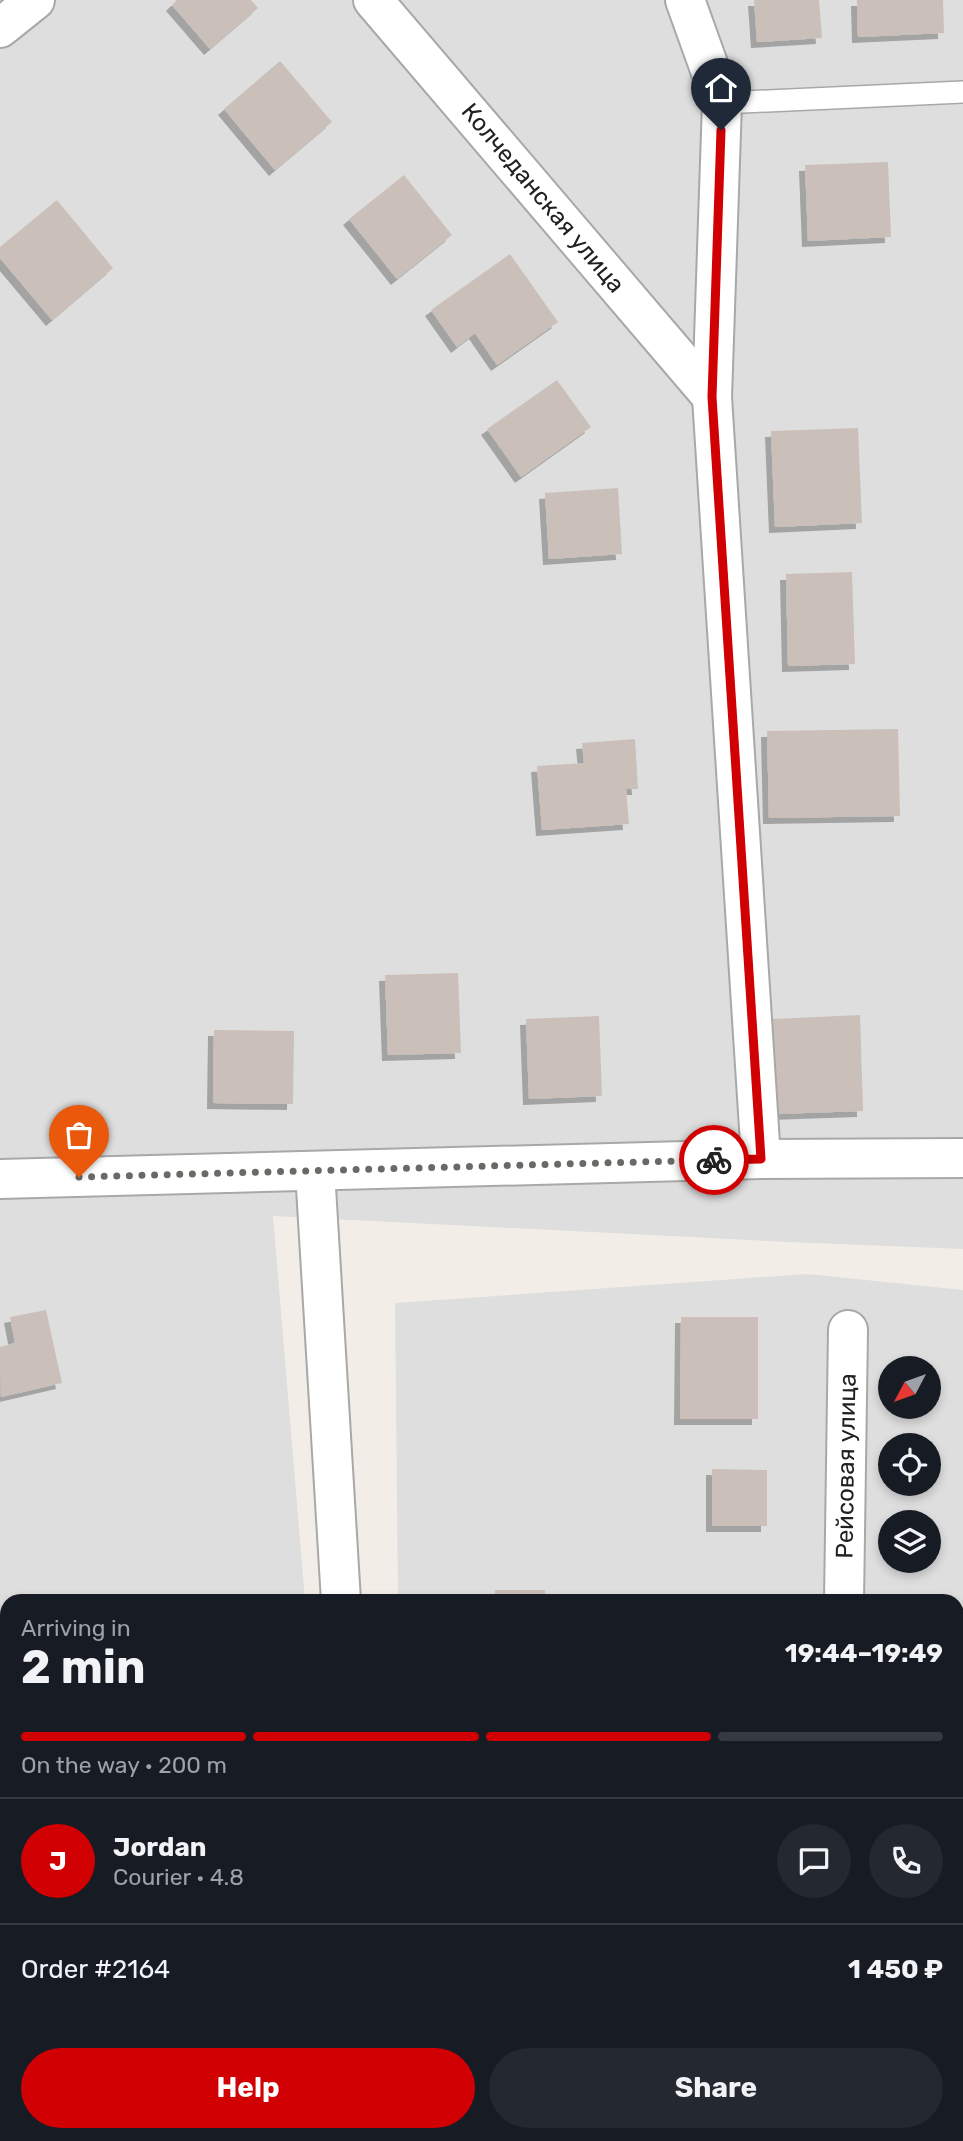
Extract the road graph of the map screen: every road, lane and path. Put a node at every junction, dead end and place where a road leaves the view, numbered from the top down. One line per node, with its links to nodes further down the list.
1 (35, 0): 4 (street)
2 (373, 0): 7 (street, Колчеданская улица)
3 (685, 0): 6 (street)
4 (0, 28)
5 (963, 92): 6 (lane)
6 (722, 103): 7 (street)
7 (712, 397): 9 (street)
8 (963, 1158): 9 (street)
9 (761, 1159): 10 (street)
10 (315, 1171): 11 (street); 13 (street)
11 (0, 1179)
12 (848, 1330): 14 (street, Рейсовая улица)
13 (341, 1594)
14 (844, 1594)

